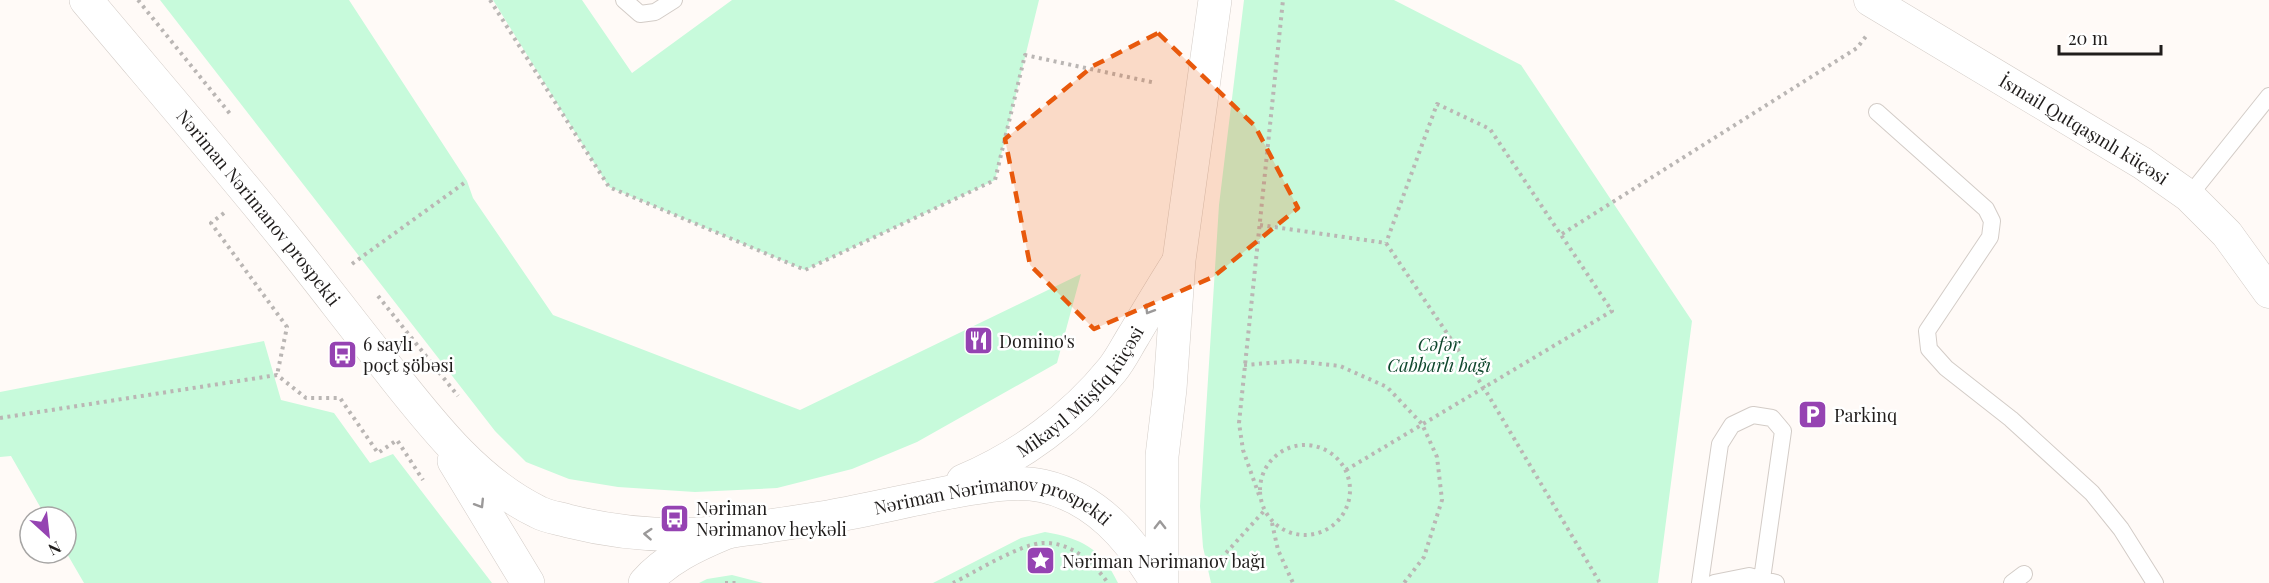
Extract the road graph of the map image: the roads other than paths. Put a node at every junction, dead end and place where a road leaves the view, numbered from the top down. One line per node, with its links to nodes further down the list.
1 (86, 0): 11 (main road, Nəriman Nərimanov prospekti)
2 (624, 0): 3 (lane)
3 (674, 0)
4 (1215, 0): 9 (main road, Mikayıl Müşfiq küçəsi)
5 (1879, 5): 8 (street, İsmail Qutqaşınlı küçəsi)
6 (2269, 96): 8 (lane)
7 (1877, 112): 21 (lane)
8 (2189, 196): 10 (street, İsmail Qutqaşınlı küçəsi)
9 (1179, 260): 12 (main road, Mikayıl Müşfiq küçəsi, one-way to 12); 18 (main road, Mikayıl Müşfiq küçəsi, one-way to 9)
10 (2269, 292)
11 (428, 418): 13 (main road, Nəriman Nərimanov prospekti, one-way to 11); 15 (main road, Nəriman Nərimanov prospekti, one-way to 15)
12 (913, 499): 13 (main road, Nəriman Nərimanov prospekti); 17 (main road, Nəriman Nərimanov prospekti)
13 (727, 532): 16 (main road, Nəriman Nərimanov prospekti)
14 (1769, 581): 19 (lane); 20 (lane)
15 (528, 583)
16 (645, 583)
17 (1157, 583)
18 (1162, 583)
19 (1700, 583)
20 (1714, 583)
21 (2155, 583)

